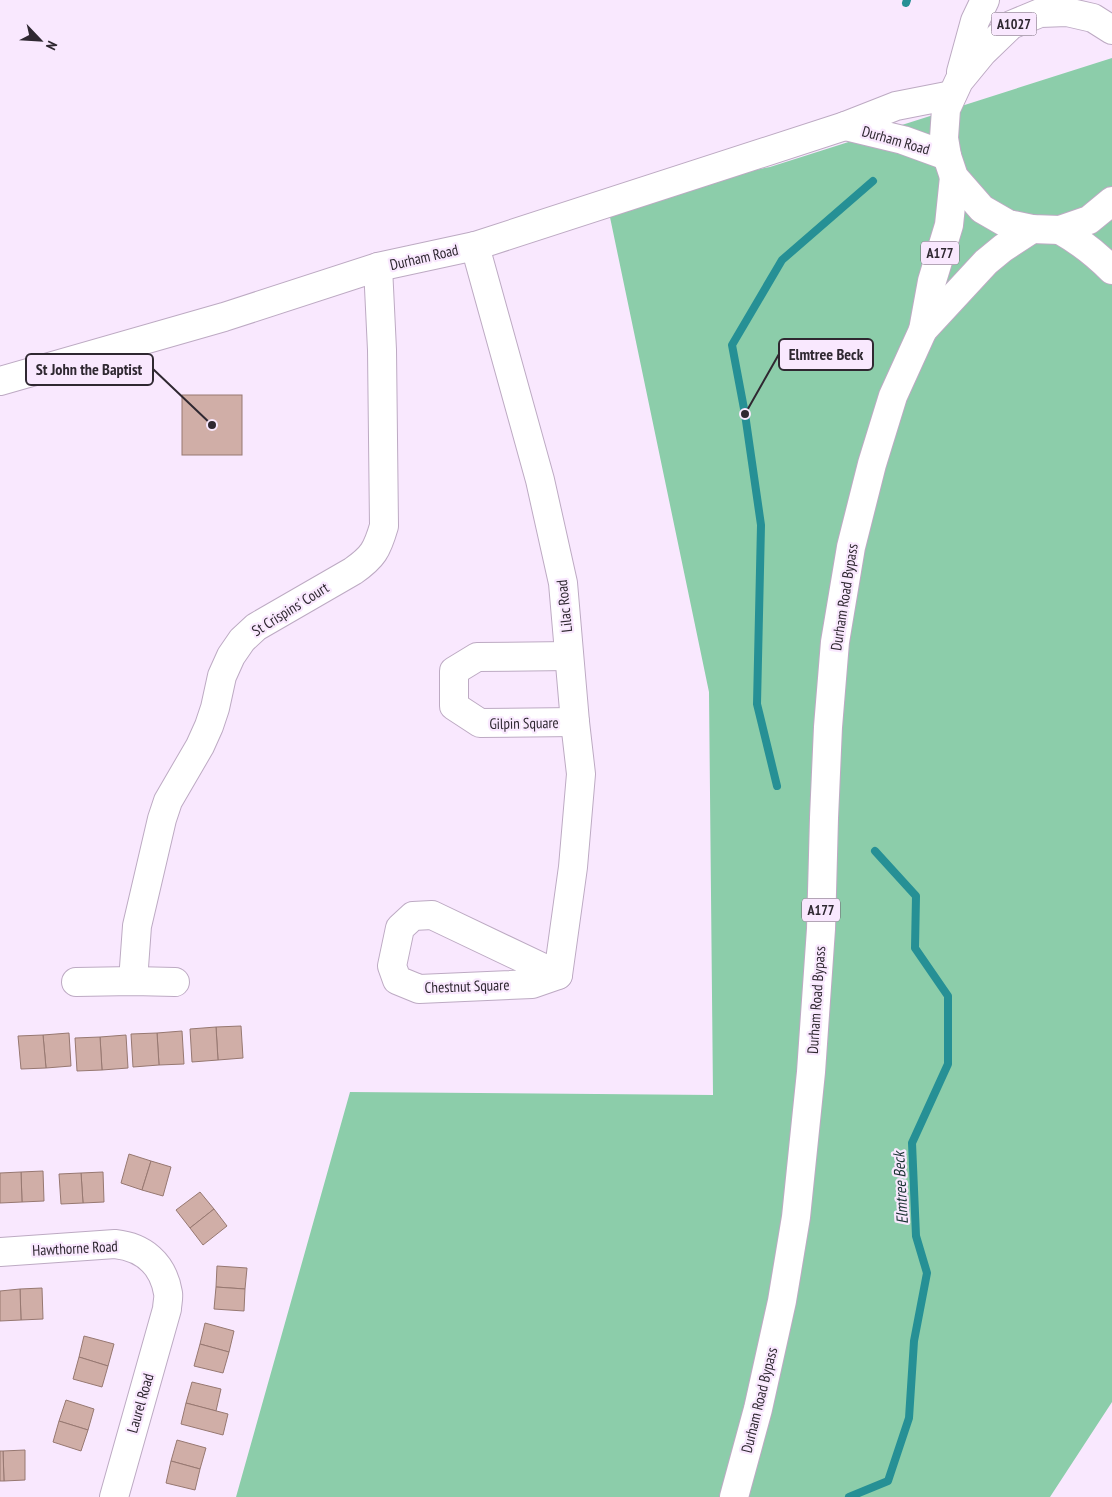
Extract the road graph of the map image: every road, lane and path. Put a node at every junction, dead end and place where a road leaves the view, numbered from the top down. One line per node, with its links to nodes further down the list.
1 (985, 0): 3 (street, A1027)
2 (1100, 20): 3 (street, Durham Road / A1027)
3 (955, 88): 4 (street, Durham Road); 5 (street, Durham Road / A1027)
4 (845, 126): 5 (street, Durham Road); 9 (street, Durham Road)
5 (950, 166): 7 (street, Durham Road); 12 (street, Durham Road Bypass / A177)
6 (1112, 201): 8 (street, Durham Road)
7 (1032, 229): 8 (street, Durham Road); 12 (street, Durham Road Bypass / A177)
8 (1060, 230): 11 (street)
9 (475, 246): 10 (street, Durham Road); 14 (street, Lilac Road)
10 (378, 267): 13 (street, Durham Road); 17 (street, St Crispins' Court)
11 (1112, 270)
12 (923, 330): 23 (street, Durham Road Bypass / A177)
13 (0, 381)
14 (569, 656): 15 (street, Lilac Road); 15 (street, Gilpin Square)
15 (574, 722): 16 (street, Lilac Road)
16 (558, 975): 16 (street, Chestnut Square)
17 (133, 980): 18 (street); 19 (street)
18 (76, 982)
19 (175, 982)
20 (0, 1252): 21 (street, Hawthorne Road)
21 (167, 1309): 22 (street, Laurel Road)
22 (114, 1497)
23 (734, 1497)

